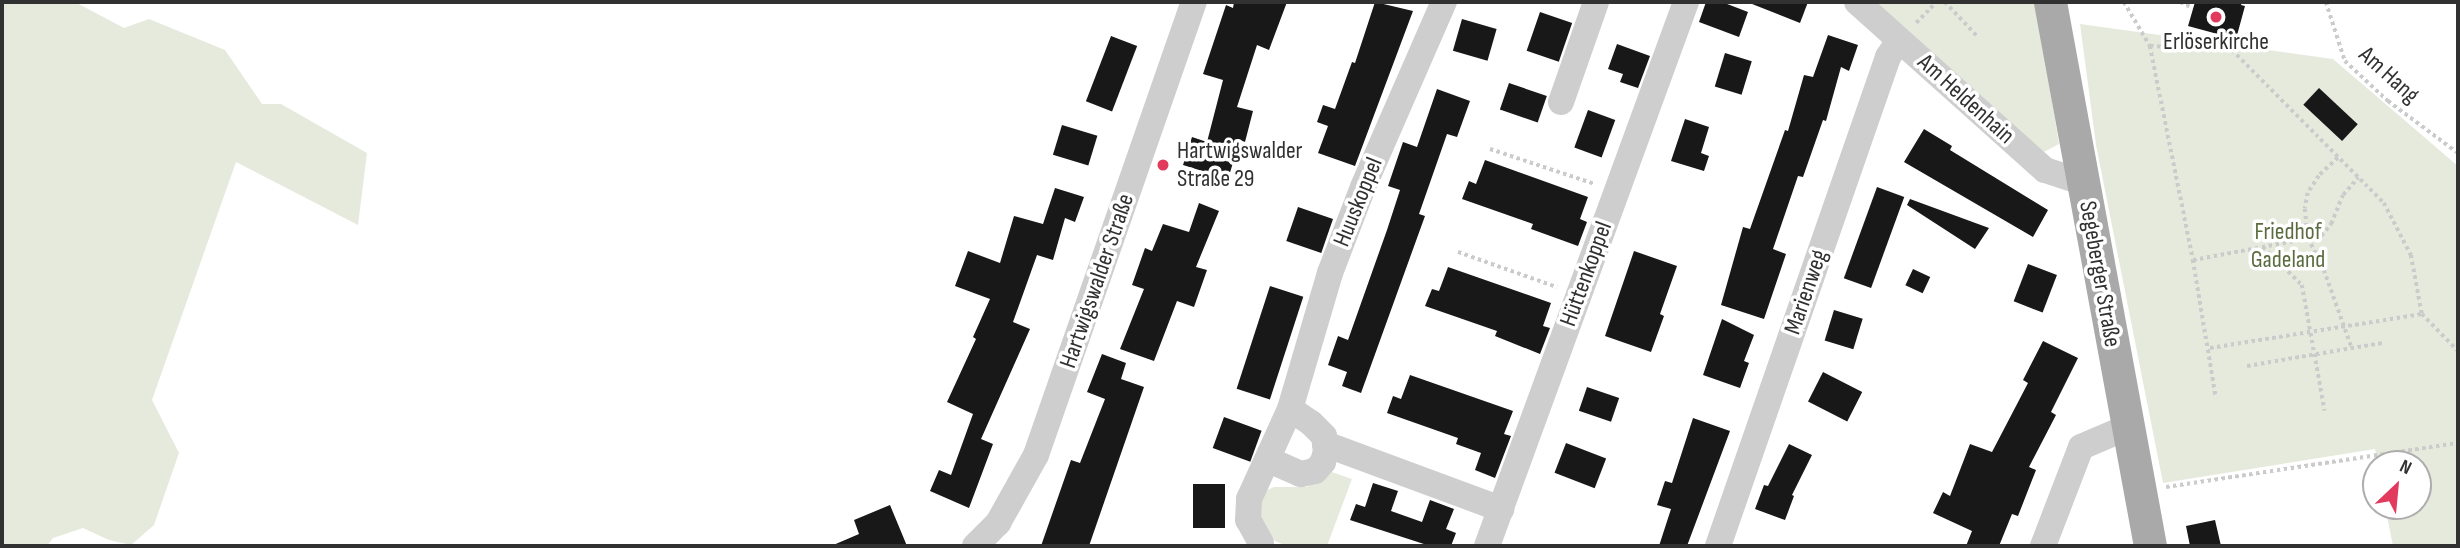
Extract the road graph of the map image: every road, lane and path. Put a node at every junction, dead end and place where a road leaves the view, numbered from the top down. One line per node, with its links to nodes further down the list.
1 (1194, 2): 47 (street, Hartwigswalder Straße)
2 (1444, 2): 38 (street, Huuskoppel)
3 (1596, 2): 16 (street)
4 (1686, 2): 22 (street, Hüttenkoppel)
5 (1857, 2): 14 (street, Am Heldenhain)
6 (1936, 2): 14 (path)
7 (1945, 2): 13 (path)
8 (2050, 2): 21 (main road, Segeberger Straße)
9 (2124, 2): 15 (path)
10 (2180, 2): 12 (path)
11 (2326, 2): 18 (path, Am Hang)
12 (2193, 8)
13 (1978, 37)
14 (1899, 40): 21 (street, Am Heldenhain); 49 (street, Marienweg)
15 (2150, 46): 19 (path); 26 (path)
16 (1561, 102)
17 (1490, 149): 22 (path)
18 (2458, 153)
19 (2338, 158): 20 (path); 23 (path)
20 (2358, 178): 23 (path); 28 (path)
21 (2083, 182): 40 (main road, Segeberger Straße)
22 (1617, 191): 27 (street, Hüttenkoppel)
23 (2308, 239): 24 (path); 29 (path)
24 (2263, 247): 26 (path); 30 (path)
25 (1458, 252): 27 (path)
26 (2193, 260): 32 (path)
27 (1578, 295): 45 (street, Hüttenkoppel)
28 (2422, 314): 29 (path); 34 (path)
29 (2346, 326): 30 (path); 33 (path)
30 (2311, 332): 32 (path); 35 (path)
31 (2382, 343): 33 (path)
32 (2210, 348): 37 (path)
33 (2352, 348): 35 (path)
34 (2458, 351)
35 (2315, 355): 36 (path); 39 (path)
36 (2247, 366)
37 (2216, 398)
38 (1290, 409): 41 (street); 43 (street, Huuskoppel)
39 (2325, 411)
40 (2128, 427): 44 (main road, Segeberger Straße); 50 (street)
41 (1325, 443): 43 (street); 45 (street)
42 (2458, 443): 44 (path)
43 (1269, 460): 46 (street, Huuskoppel)
44 (2139, 491): 51 (main road, Segeberger Straße)
45 (1501, 509): 48 (street, Hüttenkoppel)
46 (1261, 543)
47 (975, 546)
48 (1487, 546)
49 (1718, 546)
50 (2043, 546)
51 (2150, 546)

